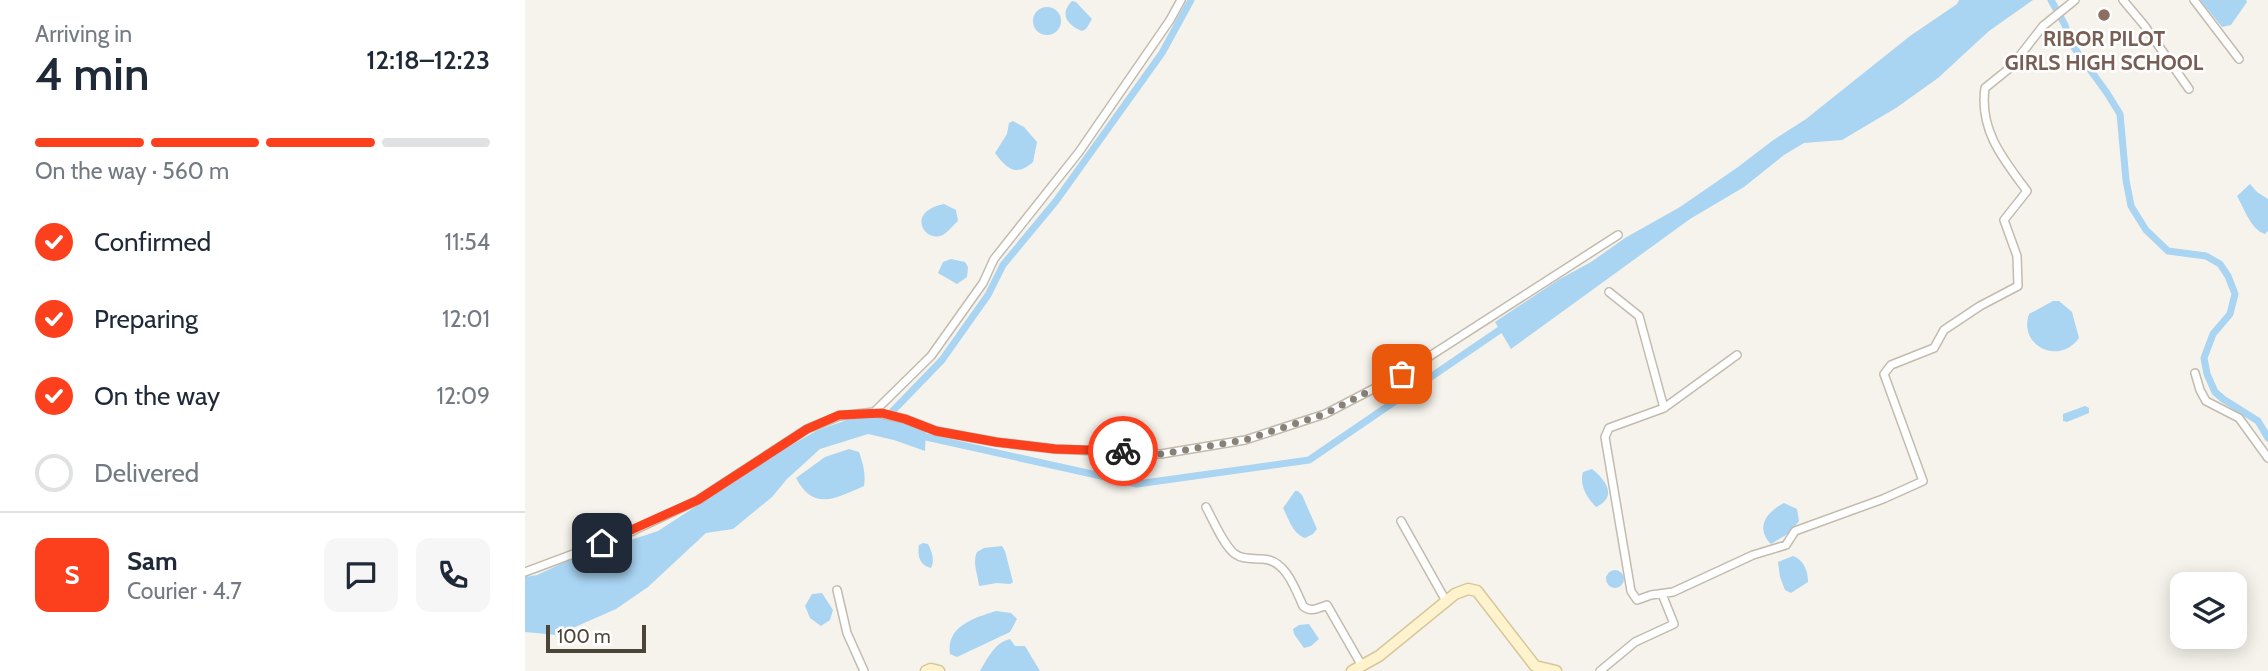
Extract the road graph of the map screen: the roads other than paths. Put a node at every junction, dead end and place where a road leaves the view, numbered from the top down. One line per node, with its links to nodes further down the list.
1 (1181, 0): 12 (street)
2 (2123, 0): 6 (street)
3 (2195, 0): 5 (street)
4 (2072, 3): 18 (street)
5 (2239, 59)
6 (2189, 89)
7 (1618, 235): 12 (street)
8 (1609, 292): 11 (street)
9 (1737, 355): 11 (street)
10 (2195, 373): 13 (street)
11 (1664, 408): 18 (street)
12 (878, 413): 16 (street)
13 (2268, 458)
14 (1206, 507): 20 (street)
15 (1401, 521): 19 (street)
16 (525, 572)
17 (837, 590): 21 (street)
18 (1662, 594): 26 (street)
19 (1446, 601): 20 (street); 25 (street)
20 (1364, 667): 24 (street)
21 (865, 671)
22 (926, 671): 23 (street)
23 (939, 671)
24 (1352, 671)
25 (1556, 671)
26 (1600, 671)

